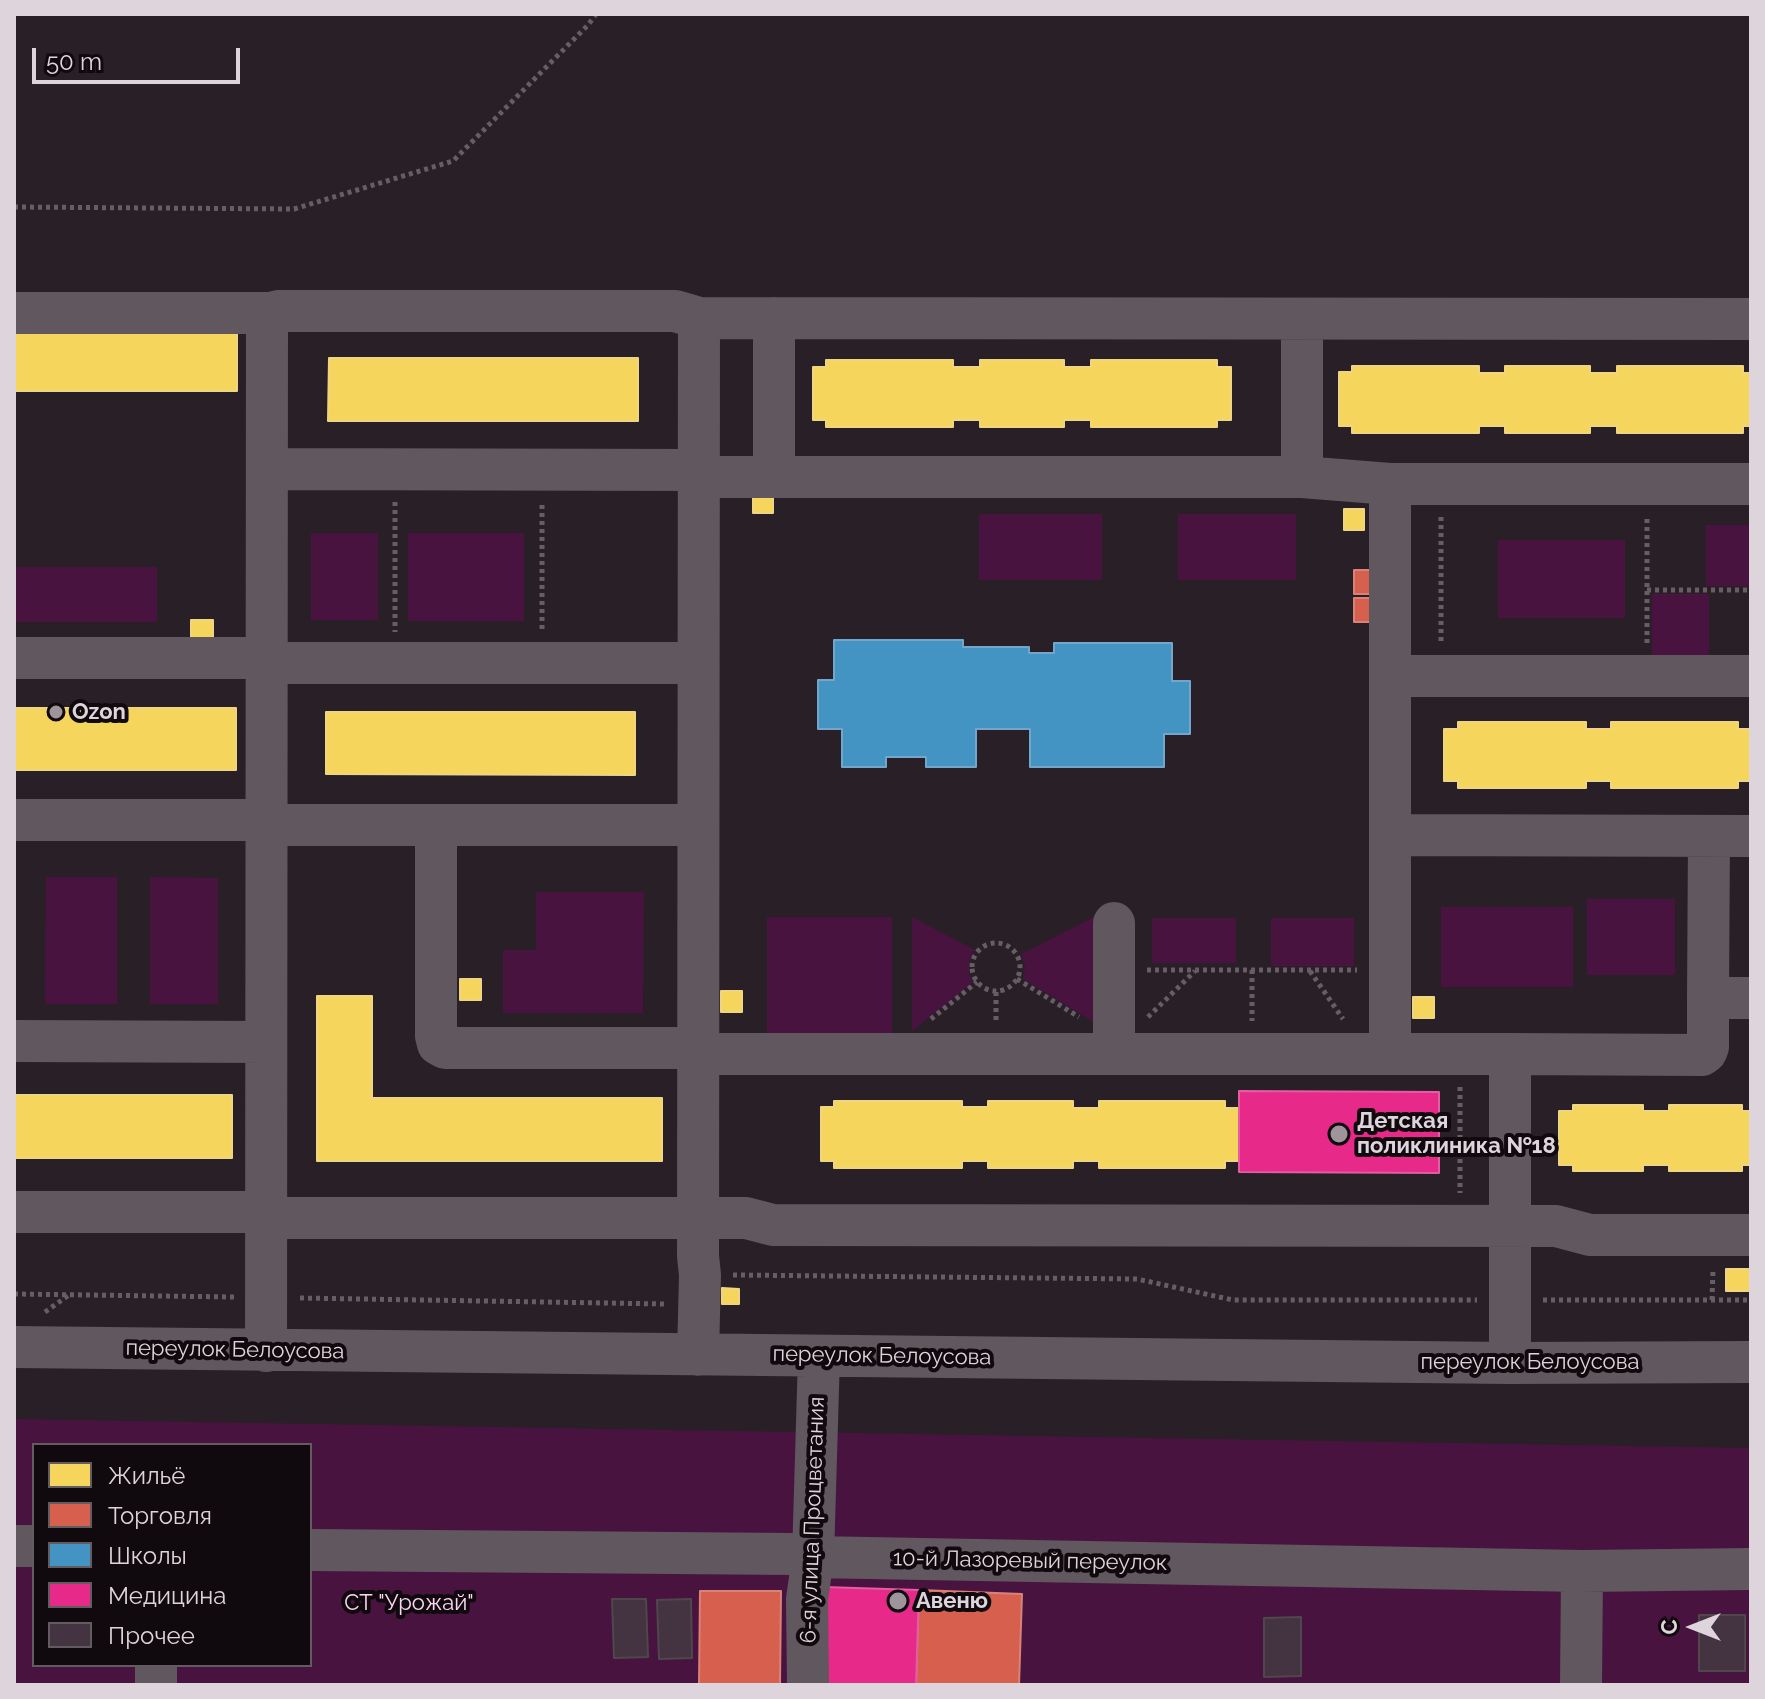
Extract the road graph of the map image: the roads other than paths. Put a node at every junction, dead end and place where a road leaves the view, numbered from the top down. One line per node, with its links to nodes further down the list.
1 (14, 313): 2 (street)
2 (270, 313): 3 (street); 7 (street)
3 (699, 318): 4 (street); 8 (street)
4 (774, 318): 5 (street); 9 (street)
5 (1302, 319): 6 (street); 10 (street)
6 (1751, 319)
7 (267, 469): 8 (street); 14 (street)
8 (699, 473): 9 (street); 15 (street)
9 (774, 477): 10 (street)
10 (1302, 477): 11 (street)
11 (1390, 484): 12 (street); 16 (street)
12 (1751, 484)
13 (14, 658): 14 (street)
14 (266, 661): 15 (street); 19 (street)
15 (698, 663): 21 (street)
16 (1390, 676): 17 (street); 22 (street)
17 (1751, 676)
18 (14, 820): 19 (street)
19 (266, 823): 20 (street); 29 (street)
20 (436, 825): 21 (street); 31 (street)
21 (698, 825): 31 (street)
22 (1390, 835): 23 (street); 32 (street)
23 (1709, 836): 24 (street); 26 (street)
24 (1751, 836)
25 (1114, 923): 30 (street)
26 (1708, 998): 27 (street); 33 (street)
27 (1751, 998)
28 (14, 1041): 29 (street)
29 (266, 1042): 35 (street)
30 (1114, 1048): 31 (street); 32 (street)
31 (698, 1051): 36 (street)
32 (1378, 1054): 33 (street)
33 (1510, 1054): 37 (street)
34 (14, 1212): 35 (street)
35 (266, 1215): 36 (street); 40 (street)
36 (698, 1218): 37 (street); 41 (street)
37 (1510, 1226): 38 (street); 44 (street)
38 (1751, 1235)
39 (14, 1347): 40 (street, переулок Белоусова)
40 (266, 1351): 41 (street, переулок Белоусова)
41 (698, 1355): 42 (street, переулок Белоусова)
42 (819, 1356): 44 (street, переулок Белоусова); 46 (street, 6-я улица Процветания)
43 (1751, 1362): 44 (street, переулок Белоусова)
44 (1510, 1363)
45 (312, 1550): 46 (street, 10-й Лазоревый переулок)
46 (813, 1557): 48 (street, 10-й Лазоревый переулок); 49 (street, 6-я улица Процветания)
47 (1751, 1569): 48 (street, 10-й Лазоревый переулок)
48 (1582, 1571): 50 (street)
49 (808, 1685)
50 (1581, 1685)

